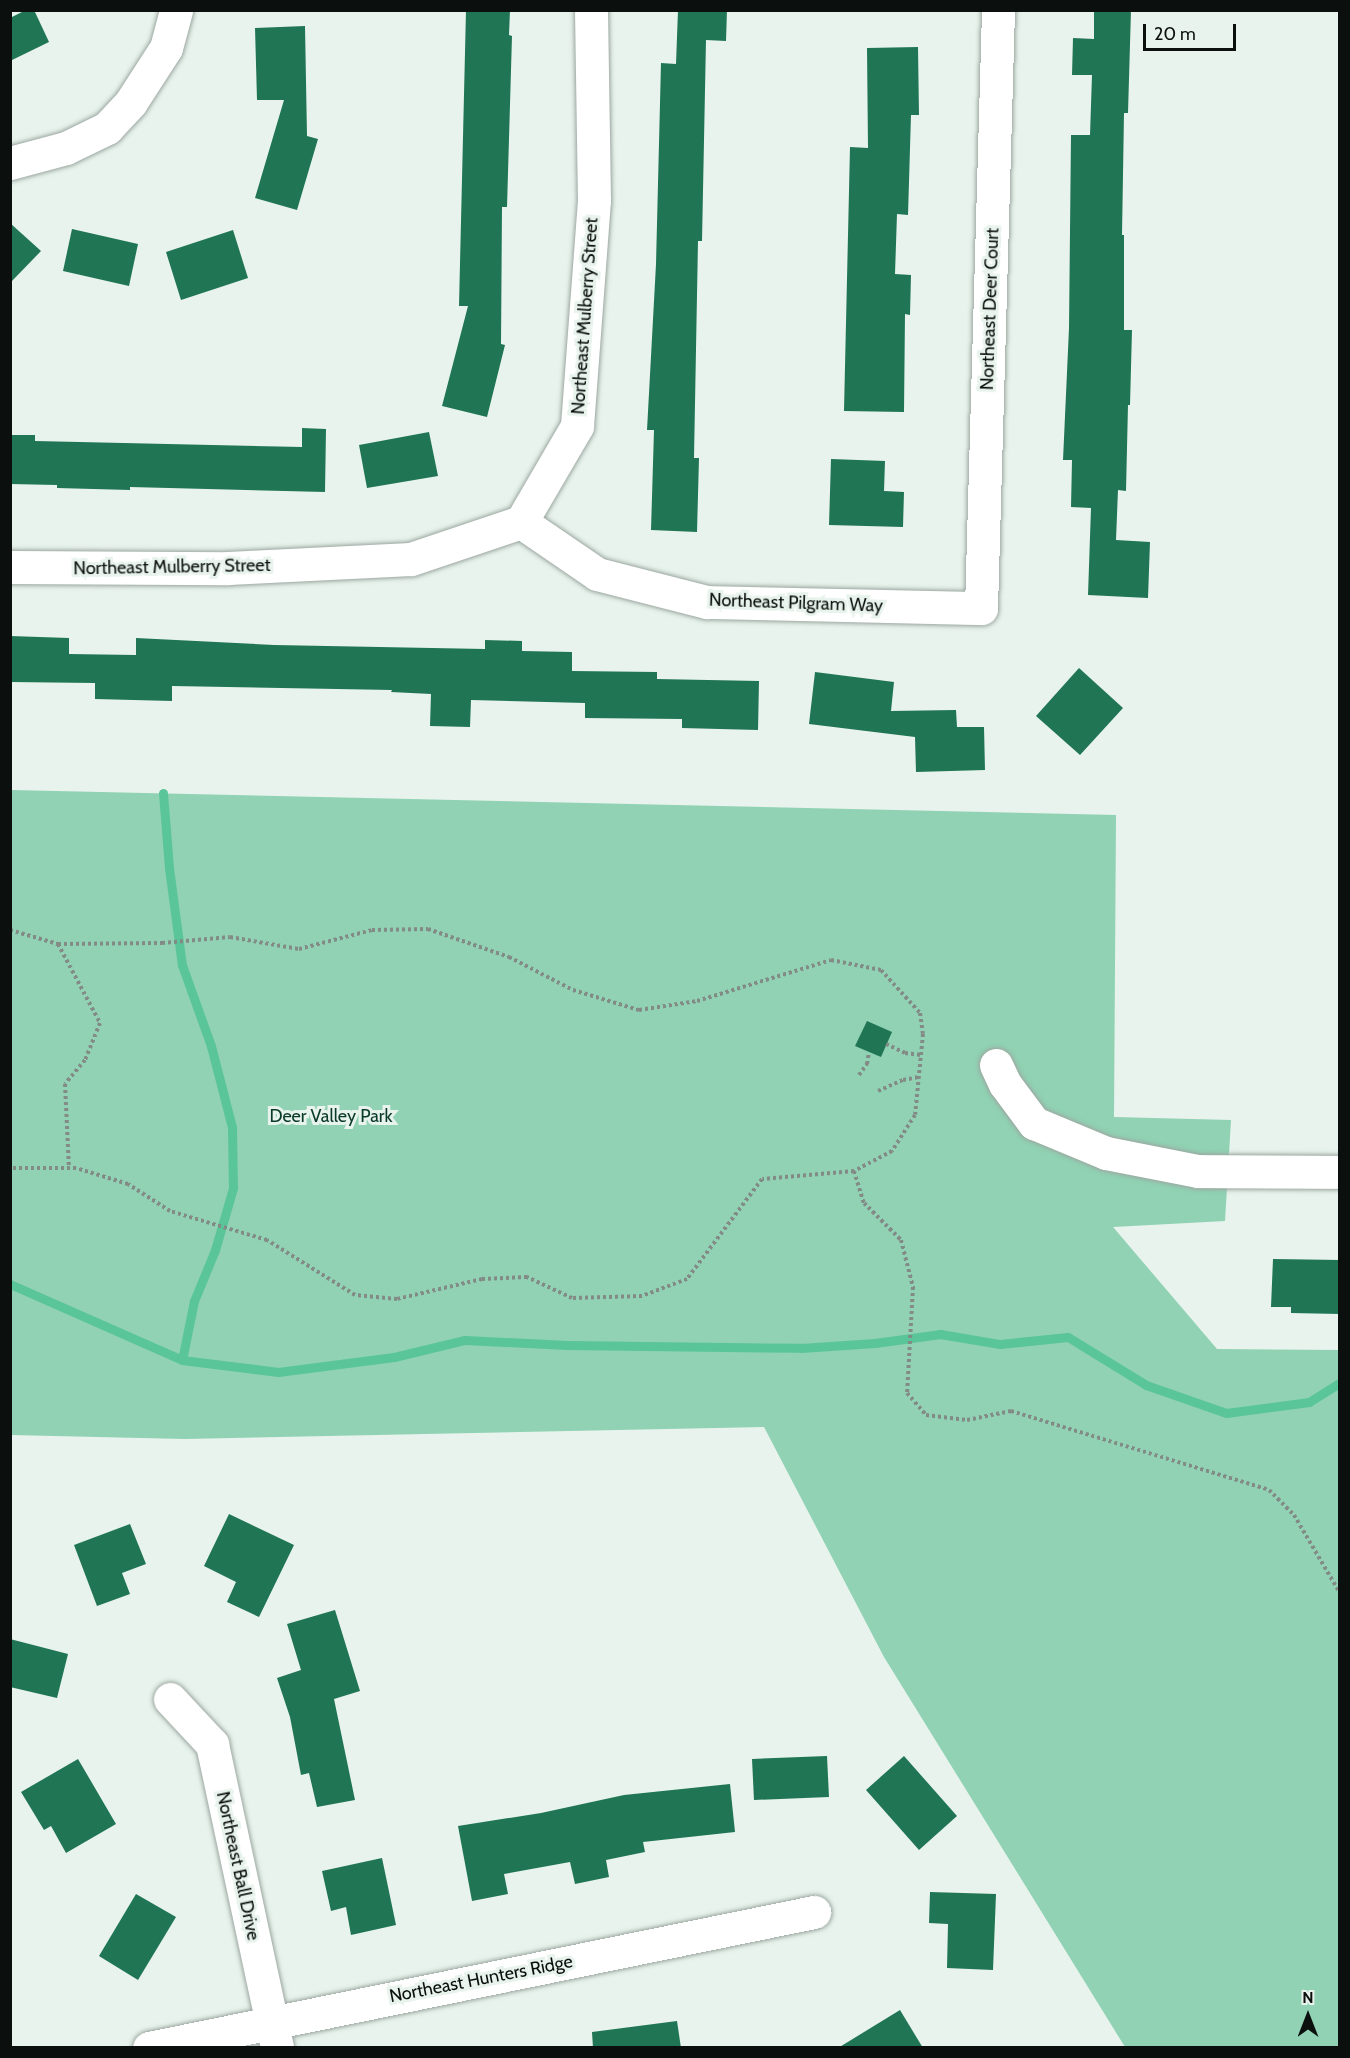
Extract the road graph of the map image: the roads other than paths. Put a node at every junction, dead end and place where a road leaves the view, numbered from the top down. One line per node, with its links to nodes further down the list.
1 (176, 10): 4 (street)
2 (591, 10): 5 (street, Northeast Mulberry Street)
3 (998, 10): 7 (street, Northeast Deer Court)
4 (10, 163)
5 (521, 522): 6 (street, Northeast Mulberry Street); 7 (street, Northeast Pilgram Way)
6 (10, 567)
7 (981, 608)
8 (996, 1065): 9 (street)
9 (1340, 1172)
10 (170, 1699): 12 (street, Northeast Ball Drive)
11 (814, 1912): 12 (street, Northeast Hunters Ridge)
12 (274, 2034): 13 (street, Northeast Hunters Ridge)
13 (149, 2048)

